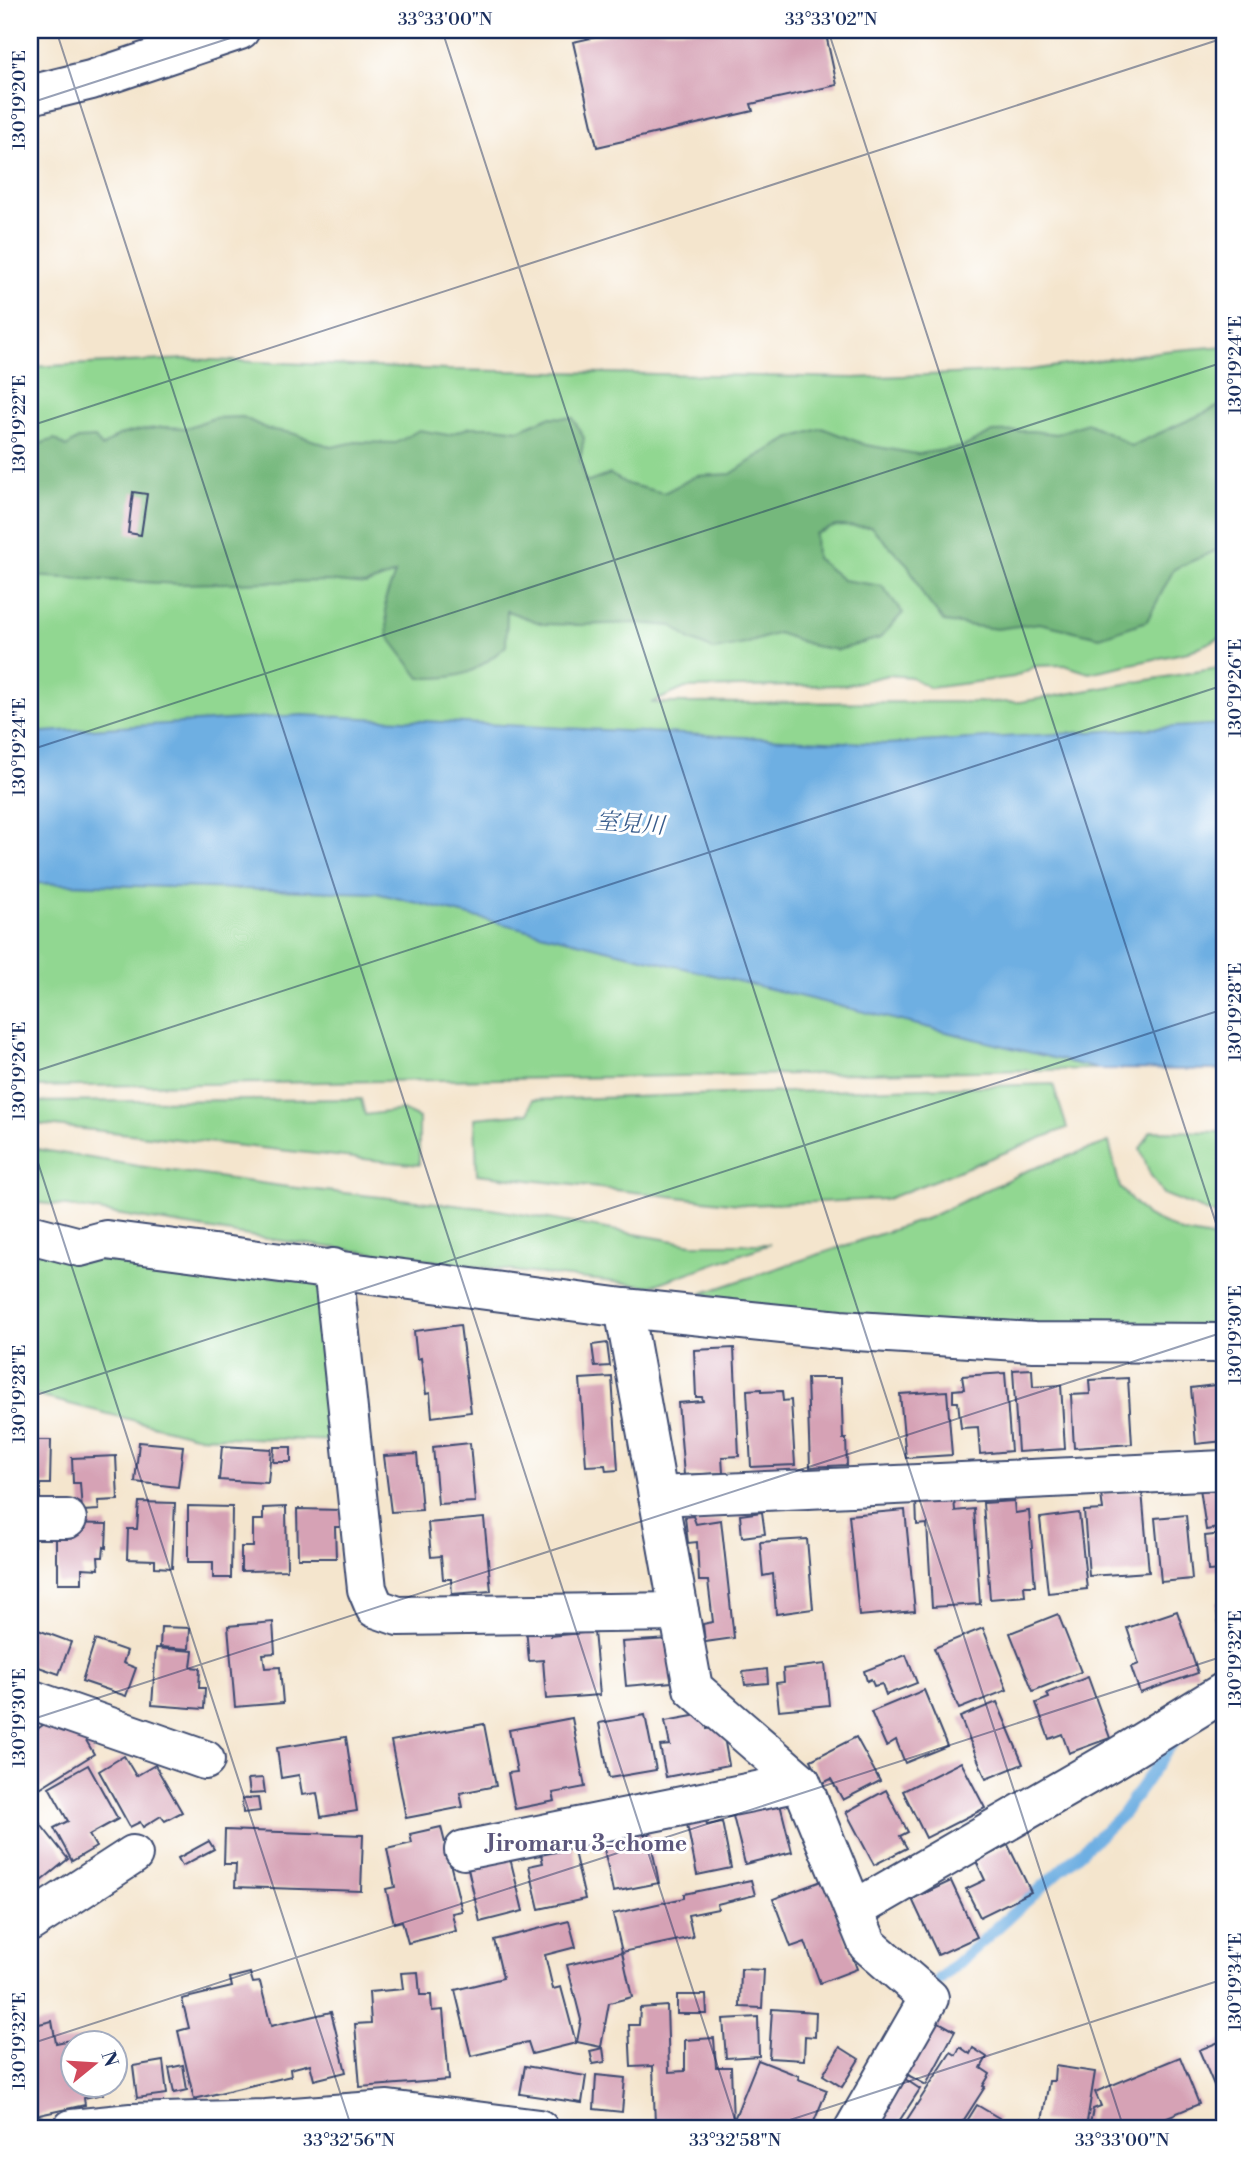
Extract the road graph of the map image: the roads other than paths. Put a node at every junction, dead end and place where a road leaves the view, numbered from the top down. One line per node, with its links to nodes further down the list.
1 (240, 30): 2 (street)
2 (30, 95)
3 (30, 1234): 4 (street)
4 (334, 1268): 5 (street); 9 (street)
5 (624, 1308): 6 (street); 8 (street)
6 (1224, 1343)
7 (1224, 1470): 8 (street)
8 (658, 1496): 9 (street)
9 (679, 1612): 13 (street)
10 (1224, 1692): 16 (street)
11 (30, 1699): 12 (street)
12 (205, 1760)
13 (801, 1782): 14 (street); 16 (street)
14 (464, 1850)
15 (133, 1855): 17 (street)
16 (854, 1910): 20 (street)
17 (30, 1922)
18 (72, 2129): 19 (street)
19 (539, 2129)
20 (854, 2129)

